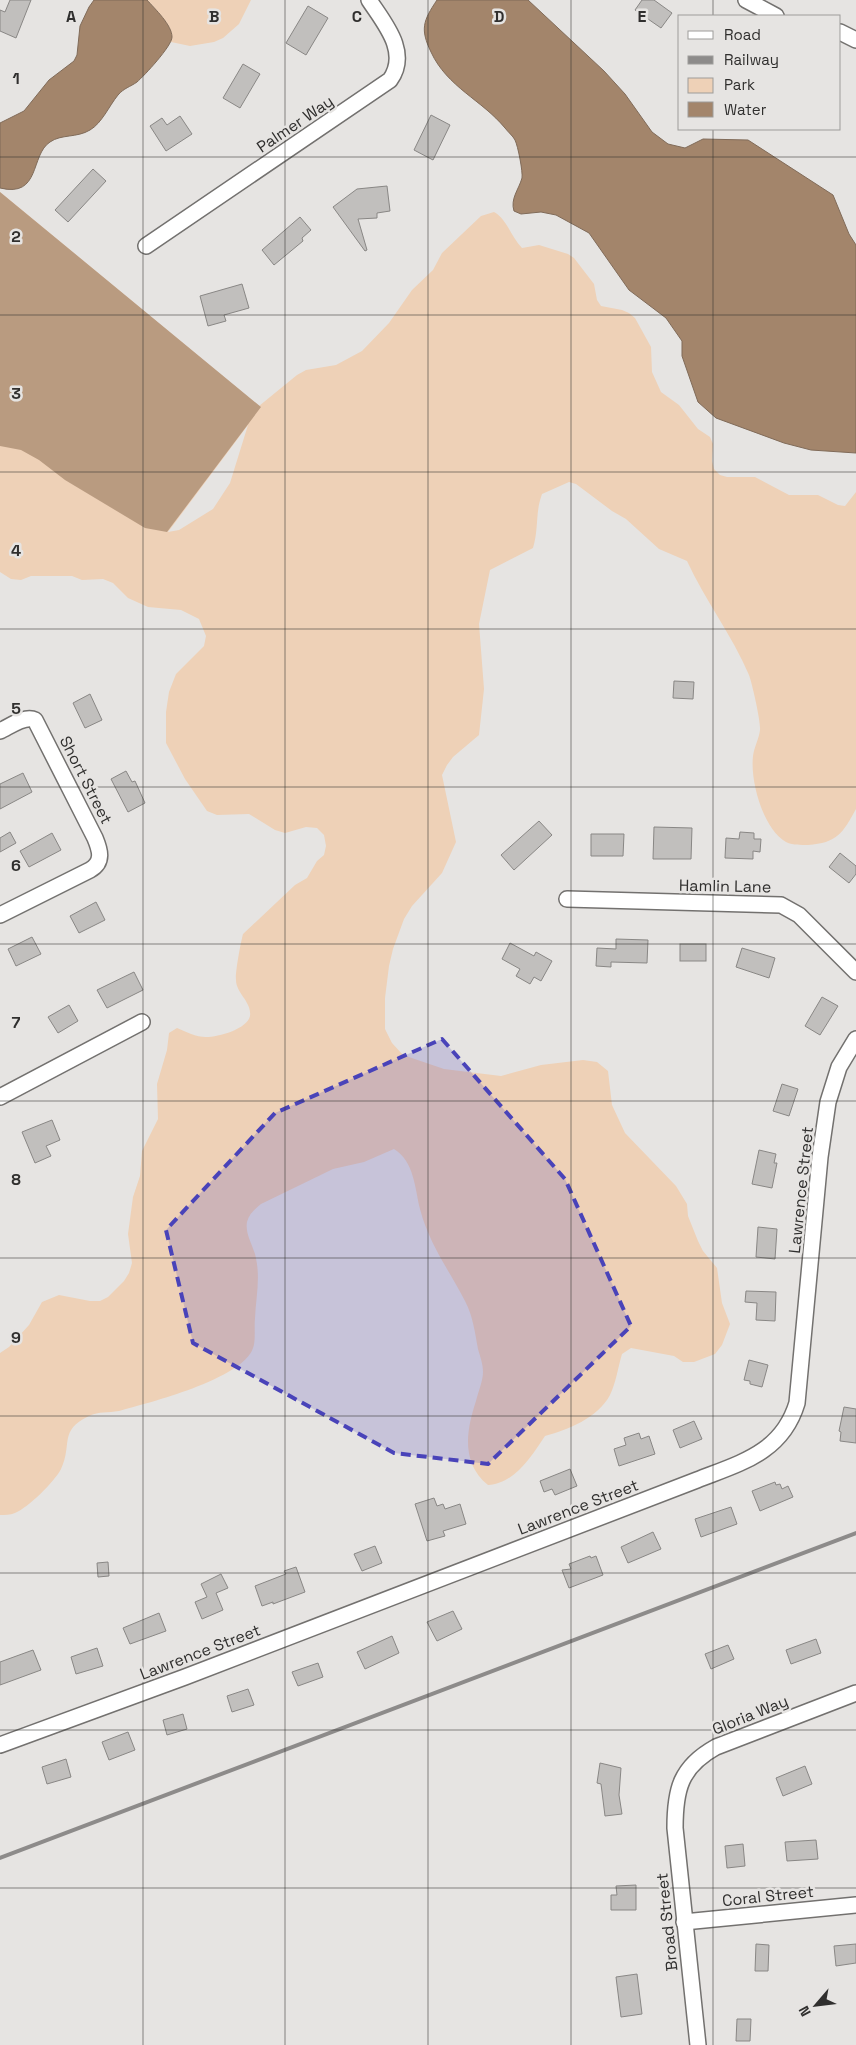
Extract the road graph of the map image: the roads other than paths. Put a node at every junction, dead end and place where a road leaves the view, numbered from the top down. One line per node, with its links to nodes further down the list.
1 (369, 0): 6 (street, Palmer Way)
2 (746, 0): 3 (street)
3 (774, 15)
4 (841, 32): 5 (street)
5 (856, 40)
6 (146, 246)
7 (0, 731): 9 (street, Short Street)
8 (568, 899): 10 (street, Hamlin Lane)
9 (0, 915)
10 (856, 972)
11 (142, 1022): 13 (street)
12 (856, 1040): 15 (street, Lawrence Street)
13 (0, 1097)
14 (856, 1693): 16 (street, Gloria Way)
15 (0, 1744)
16 (677, 1795): 18 (street, Broad Street)
17 (856, 1905): 18 (street, Coral Street)
18 (684, 1922): 19 (street, Broad Street)
19 (698, 2045)

